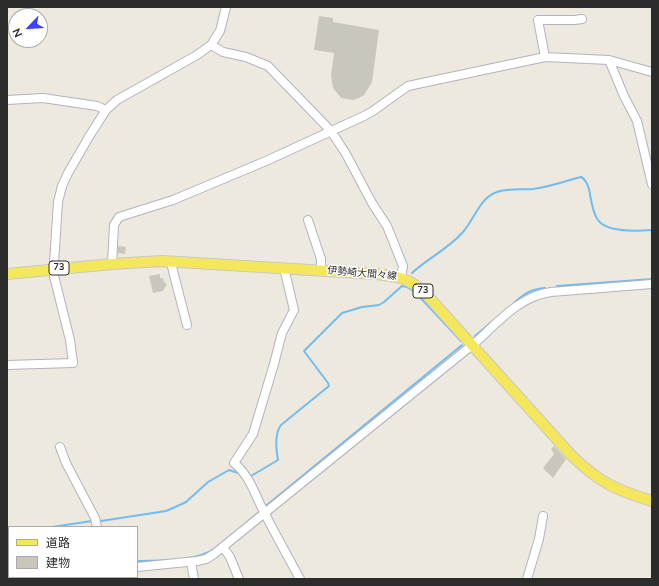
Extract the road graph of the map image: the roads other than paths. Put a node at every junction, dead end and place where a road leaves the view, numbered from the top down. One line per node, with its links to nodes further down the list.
1 (226, 7): 3 (street)
2 (582, 19): 4 (street)
3 (211, 45): 8 (street); 9 (street)
4 (545, 57): 5 (street); 9 (street)
5 (609, 60): 6 (street); 10 (street)
6 (652, 72)
7 (7, 100): 8 (street)
8 (106, 110): 15 (street)
9 (331, 131): 13 (street); 18 (street)
10 (652, 184)
11 (308, 220): 16 (street)
12 (173, 261): 13 (main road, 伊勢崎大間々線 / 73); 14 (main road, 伊勢崎大間々線 / 73); 20 (street)
13 (112, 264): 15 (main road, 伊勢崎大間々線 / 73)
14 (284, 268): 16 (main road, 伊勢崎大間々線 / 73); 25 (street)
15 (54, 269): 17 (main road, 伊勢崎大間々線 / 73); 22 (street)
16 (321, 271): 18 (main road, 伊勢崎大間々線 / 73)
17 (7, 274)
18 (401, 277): 21 (main road, 伊勢崎大間々線 / 73)
19 (652, 284): 21 (street)
20 (188, 325)
21 (472, 345): 24 (main road, 伊勢崎大間々線 / 73); 25 (street)
22 (7, 365)
23 (60, 447): 27 (street)
24 (652, 501)
25 (265, 513): 28 (street); 33 (street)
26 (543, 516): 34 (street)
27 (97, 526)
28 (223, 547): 29 (street); 32 (street)
29 (191, 562): 30 (street); 31 (street)
30 (138, 567)
31 (194, 579)
32 (239, 579)
33 (300, 579)
34 (527, 579)

